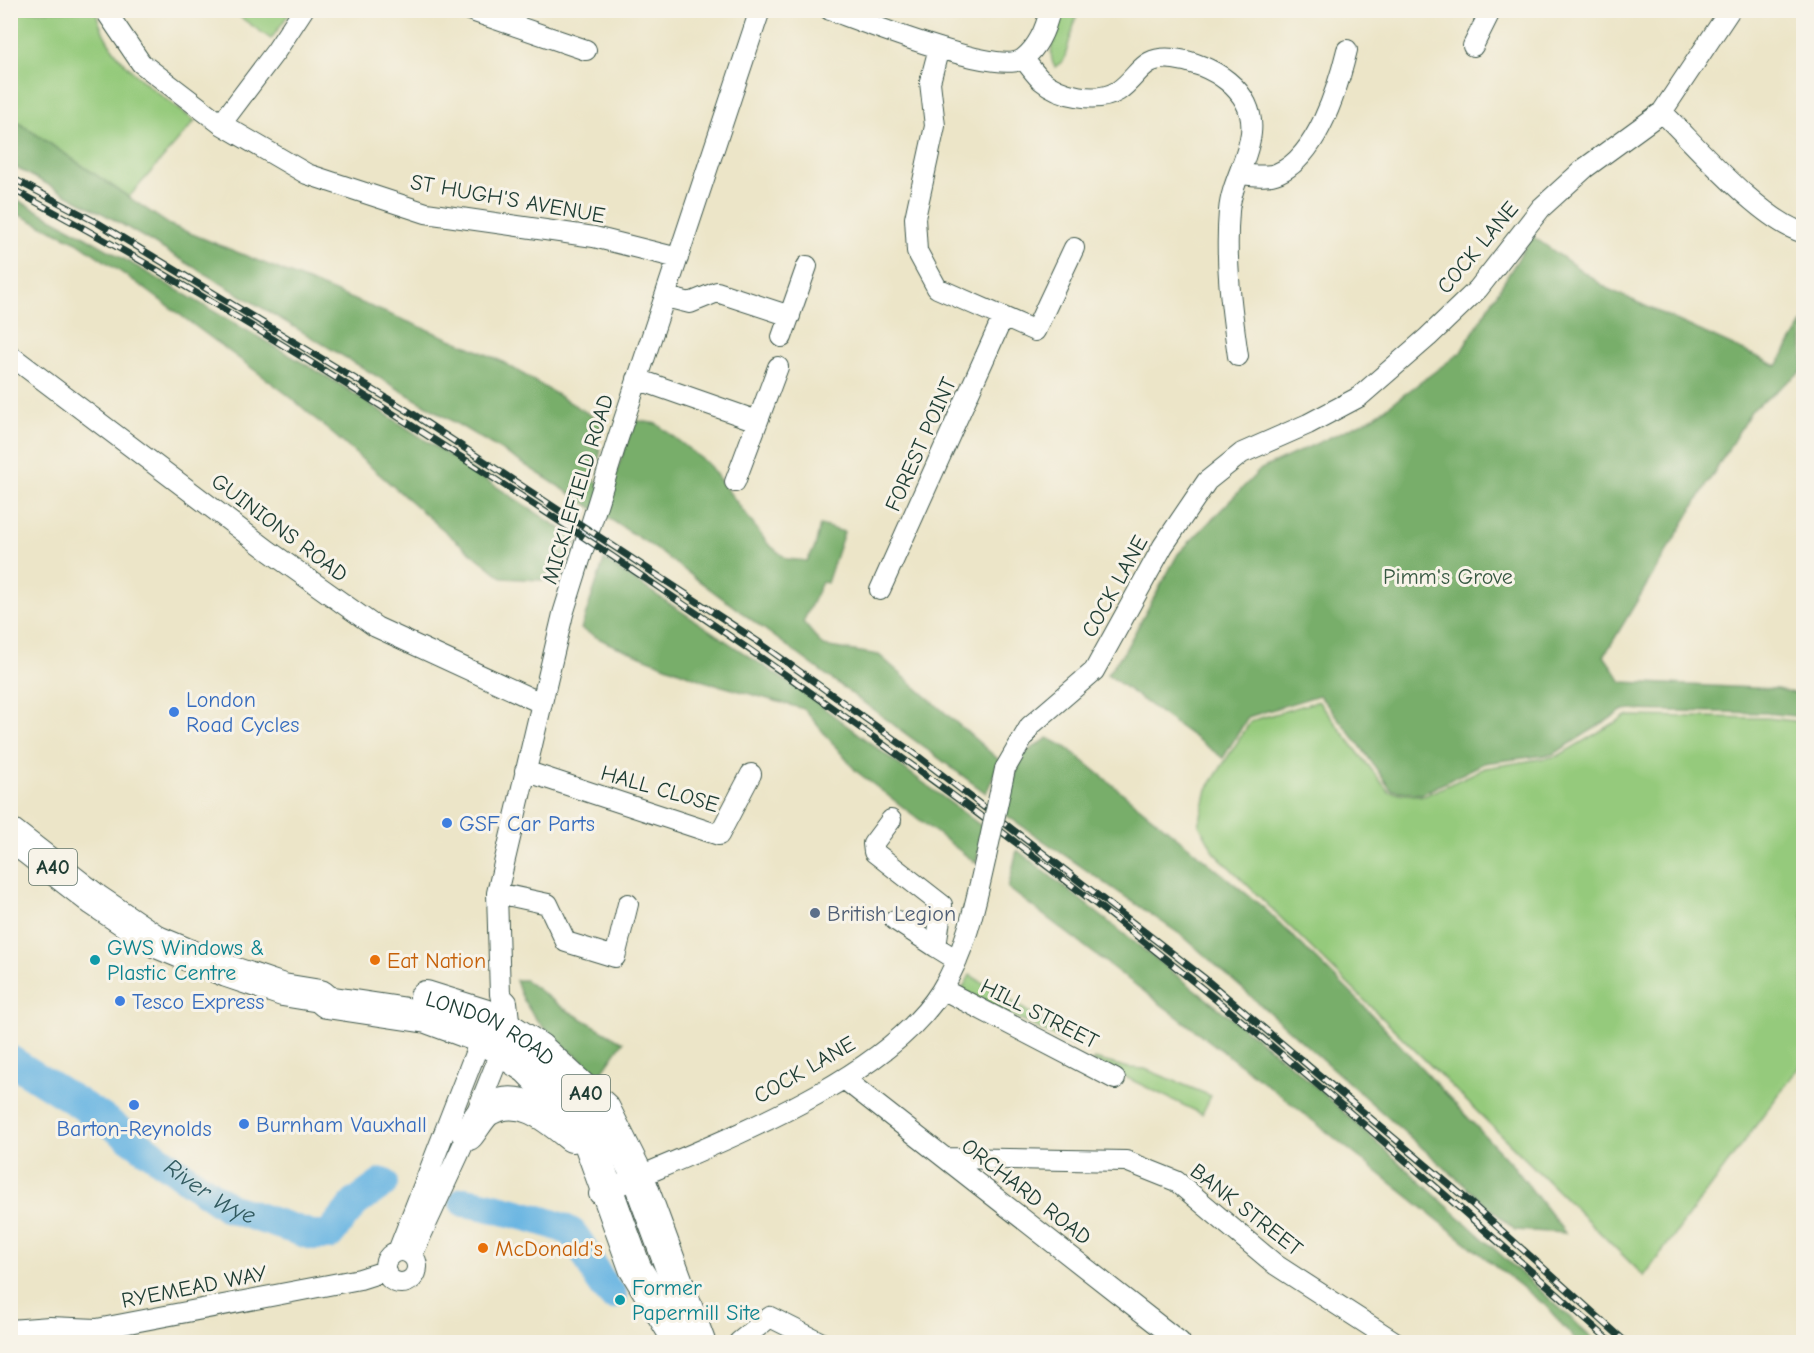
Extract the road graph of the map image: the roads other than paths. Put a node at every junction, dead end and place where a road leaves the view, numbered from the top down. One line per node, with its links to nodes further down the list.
1 (105, 10): 15 (street, ST HUGH'S AVENUE)
2 (303, 10): 15 (street)
3 (469, 10): 11 (street)
4 (759, 10): 19 (street, MICKLEFIELD ROAD)
5 (830, 10): 10 (street)
6 (1050, 10): 13 (street)
7 (1491, 10): 9 (street)
8 (1730, 10): 14 (street, COCK LANE)
9 (1473, 46)
10 (939, 48): 13 (street); 23 (street)
11 (586, 50)
12 (1347, 50): 16 (street)
13 (1023, 59): 16 (street)
14 (1662, 112): 17 (street); 41 (street, COCK LANE, bridge)
15 (221, 124): 19 (street, ST HUGH'S AVENUE)
16 (1241, 174): 25 (street)
17 (1803, 233)
18 (1074, 248): 23 (street)
19 (678, 258): 21 (street, MICKLEFIELD ROAD)
20 (807, 266): 22 (street)
21 (666, 297): 22 (street); 28 (street, MICKLEFIELD ROAD)
22 (789, 316): 24 (street)
23 (1003, 317): 31 (street, FOREST POINT)
24 (782, 337)
25 (1238, 356)
26 (12, 359): 32 (street, GUINIONS ROAD)
27 (778, 367): 29 (street)
28 (637, 379): 29 (street); 32 (street, MICKLEFIELD ROAD)
29 (757, 421): 30 (street)
30 (735, 482)
31 (880, 590)
32 (541, 703): 33 (street, MICKLEFIELD ROAD)
33 (525, 771): 34 (street, HALL CLOSE); 37 (street, MICKLEFIELD ROAD)
34 (751, 774)
35 (891, 819): 40 (street)
36 (10, 834): 43 (main road, LONDON ROAD / A40)
37 (497, 893): 38 (street); 43 (street, MICKLEFIELD ROAD)
38 (628, 904)
39 (895, 920): 40 (street)
40 (936, 947): 41 (street)
41 (957, 960): 42 (street, COCK LANE)
42 (942, 989): 44 (street, COCK LANE); 45 (street, HILL STREET)
43 (496, 1025): 46 (street); 48 (main road, LONDON ROAD / A40); 49 (street)
44 (844, 1079): 47 (street, ORCHARD ROAD); 48 (street, COCK LANE)
45 (1115, 1079)
46 (468, 1134): 48 (main road); 49 (street)
47 (946, 1158): 55 (street, ORCHARD ROAD); 56 (street, BANK STREET)
48 (619, 1185): 52 (main road, A40); 52 (main road, LONDON ROAD / A40)
49 (405, 1253): 50 (street); 50 (street)
50 (385, 1271): 51 (street, RYEMEAD WAY)
51 (10, 1330)
52 (686, 1342)
53 (739, 1342): 54 (street)
54 (820, 1342)
55 (1180, 1342)
56 (1395, 1342)

